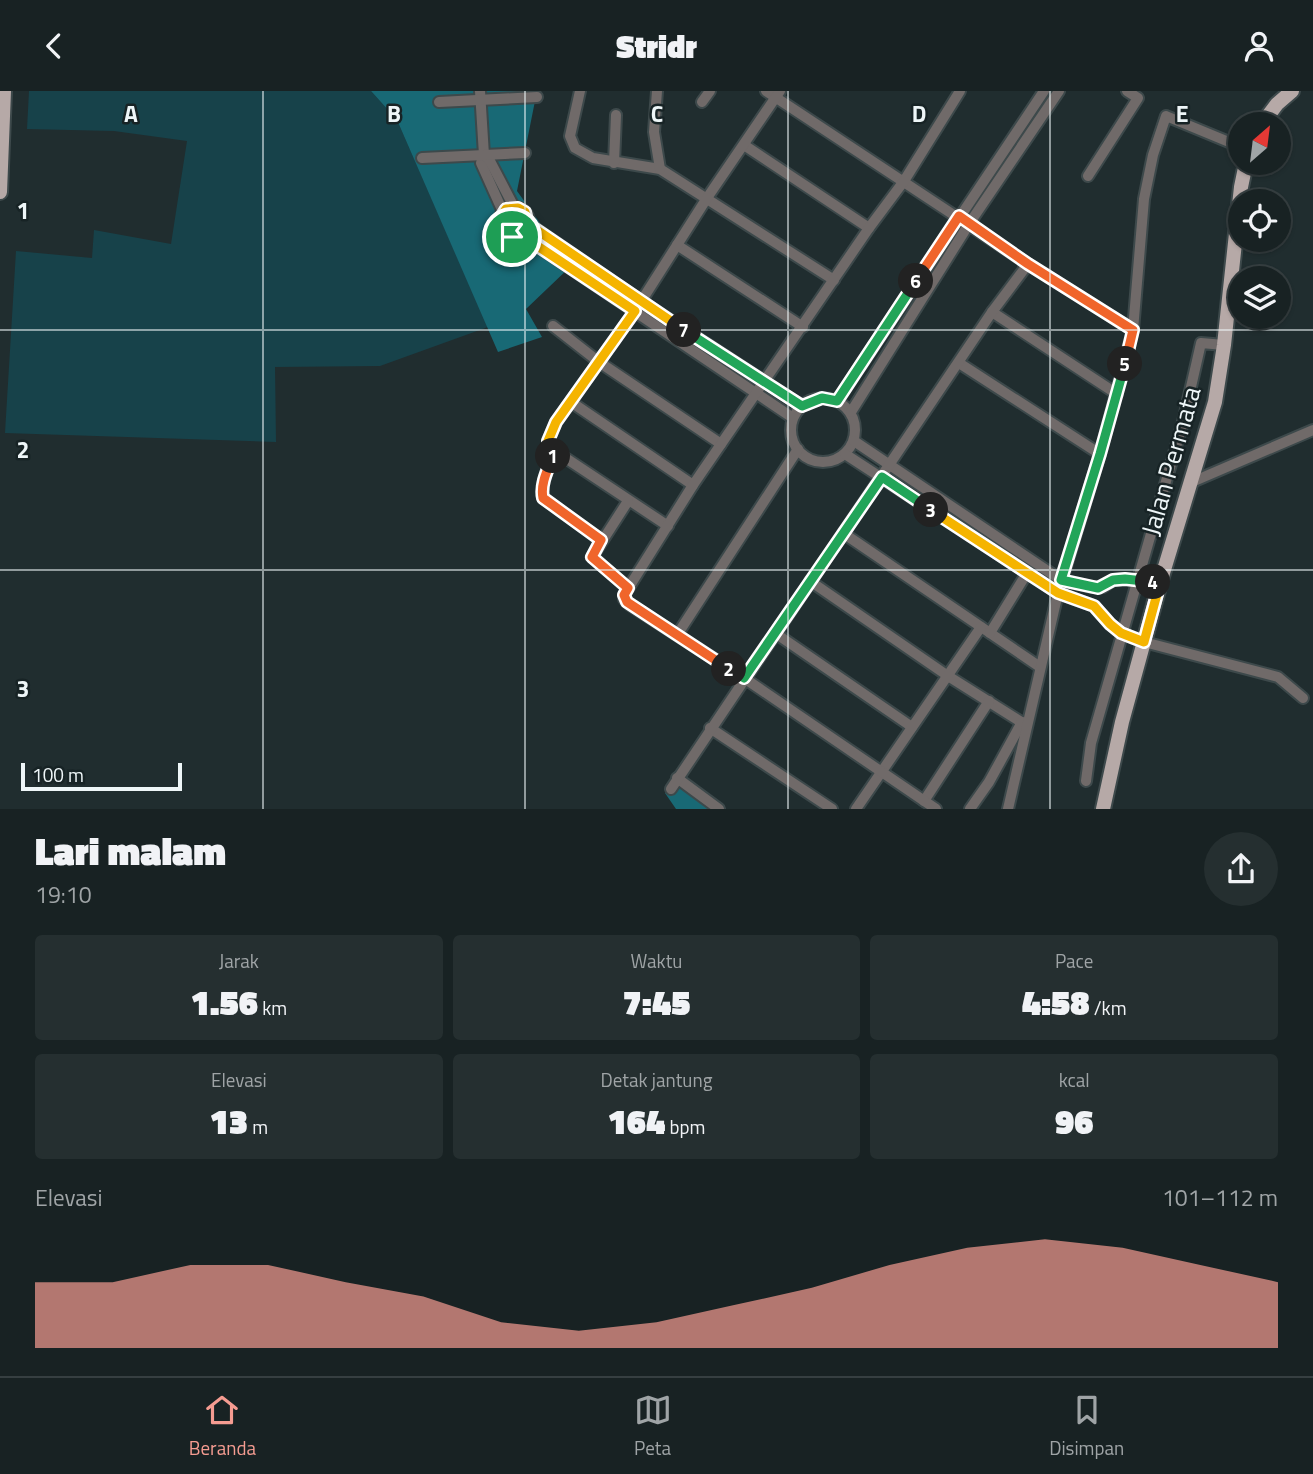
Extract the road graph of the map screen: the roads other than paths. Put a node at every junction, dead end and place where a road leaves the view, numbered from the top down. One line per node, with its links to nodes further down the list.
1 (4, 91): 28 (main road)
2 (580, 91): 23 (street)
3 (657, 91): 24 (street)
4 (710, 91): 15 (street)
5 (960, 91): 27 (street)
6 (1044, 91): 31 (street)
7 (1059, 91): 33 (street)
8 (1127, 91): 11 (street)
9 (1292, 91): 16 (main road)
10 (774, 93): 19 (street); 27 (street)
11 (1140, 94): 26 (street)
12 (481, 96): 13 (street); 14 (street); 21 (street)
13 (537, 97)
14 (439, 102)
15 (702, 102)
16 (1271, 112)
17 (617, 115): 23 (street)
18 (1228, 142): 43 (street)
19 (744, 145): 29 (street); 34 (street)
20 (525, 153): 21 (street)
21 (484, 155): 22 (street); 30 (street)
22 (422, 157)
23 (614, 163): 24 (street)
24 (660, 169): 29 (street)
25 (1244, 175): 44 (main road, Jalan Permata)
26 (1088, 176)
27 (904, 181): 31 (street); 34 (street)
28 (0, 193)
29 (707, 198): 36 (street); 38 (street)
30 (509, 210): 32 (street); 35 (street)
31 (959, 216): 33 (street); 50 (street)
32 (528, 224): 35 (street); 39 (street)
33 (969, 224): 37 (street); 53 (street)
34 (869, 228): 38 (street)
35 (521, 235): 39 (street)
36 (677, 245): 39 (street); 42 (street)
37 (1028, 264): 40 (street); 43 (street)
38 (834, 280): 42 (street)
39 (638, 306): 45 (street); 47 (street); 48 (street)
40 (992, 312): 46 (street); 49 (street)
41 (553, 326): 45 (street)
42 (803, 327): 47 (street)
43 (1133, 330): 49 (street)
44 (1224, 345): 64 (main road, Jalan Permata); 66 (street)
45 (599, 362): 51 (street); 57 (street)
46 (959, 363): 61 (street); 62 (street)
47 (765, 382): 48 (street); 52 (street)
48 (758, 393): 54 (street); 57 (street)
49 (1117, 394): 61 (street)
50 (837, 401): 52 (street); 53 (street)
51 (571, 402): 59 (street); 65 (street)
52 (802, 406): 54 (street)
53 (850, 412): 56 (street)
54 (793, 418): 58 (street)
55 (1313, 430): 64 (street)
56 (854, 441): 60 (street); 62 (street)
57 (721, 444): 65 (street)
58 (798, 449): 60 (street); 82 (street)
59 (555, 451): 67 (street); 71 (street)
60 (845, 454): 63 (street)
61 (1100, 454): 73 (street)
62 (889, 465): 63 (street); 73 (street)
63 (882, 477): 70 (street); 72 (street)
64 (1192, 482): 68 (main road, Jalan Permata)
65 (693, 485): 69 (street)
66 (1161, 498): 68 (street); 74 (street)
67 (628, 501): 69 (street); 71 (street)
68 (1184, 511): 76 (main road, Jalan Permata)
69 (668, 526): 77 (street)
70 (843, 533): 75 (street); 79 (street)
71 (601, 540): 77 (street)
72 (1027, 573): 78 (street); 79 (street)
73 (1061, 580): 74 (street); 78 (street)
74 (1137, 580): 76 (street); 81 (street)
75 (810, 581): 80 (street); 85 (street)
76 (1160, 583): 83 (main road, Jalan Permata)
77 (628, 588): 82 (street)
78 (1058, 593): 81 (street); 84 (street)
79 (986, 630): 84 (street); 85 (street)
80 (775, 633): 86 (street); 90 (street)
81 (1121, 633): 83 (street); 94 (street)
82 (677, 635): 86 (street)
83 (1144, 642): 87 (street); 103 (main road, Jalan Permata)
84 (1040, 667): 89 (street)
85 (948, 676): 88 (street); 90 (street)
86 (744, 678): 91 (street); 92 (street)
87 (1303, 698)
88 (989, 701): 89 (street); 96 (street)
89 (1024, 724): 101 (street); 102 (street)
90 (912, 727): 92 (street)
91 (710, 728): 93 (street); 98 (street)
92 (881, 773): 96 (street); 99 (street)
93 (677, 778): 95 (street); 97 (street)
94 (1086, 781)
95 (671, 789)
96 (924, 801): 100 (street)
97 (719, 809)
98 (832, 809)
99 (856, 809)
100 (936, 809)
101 (970, 809)
102 (1008, 809)
103 (1103, 809)

